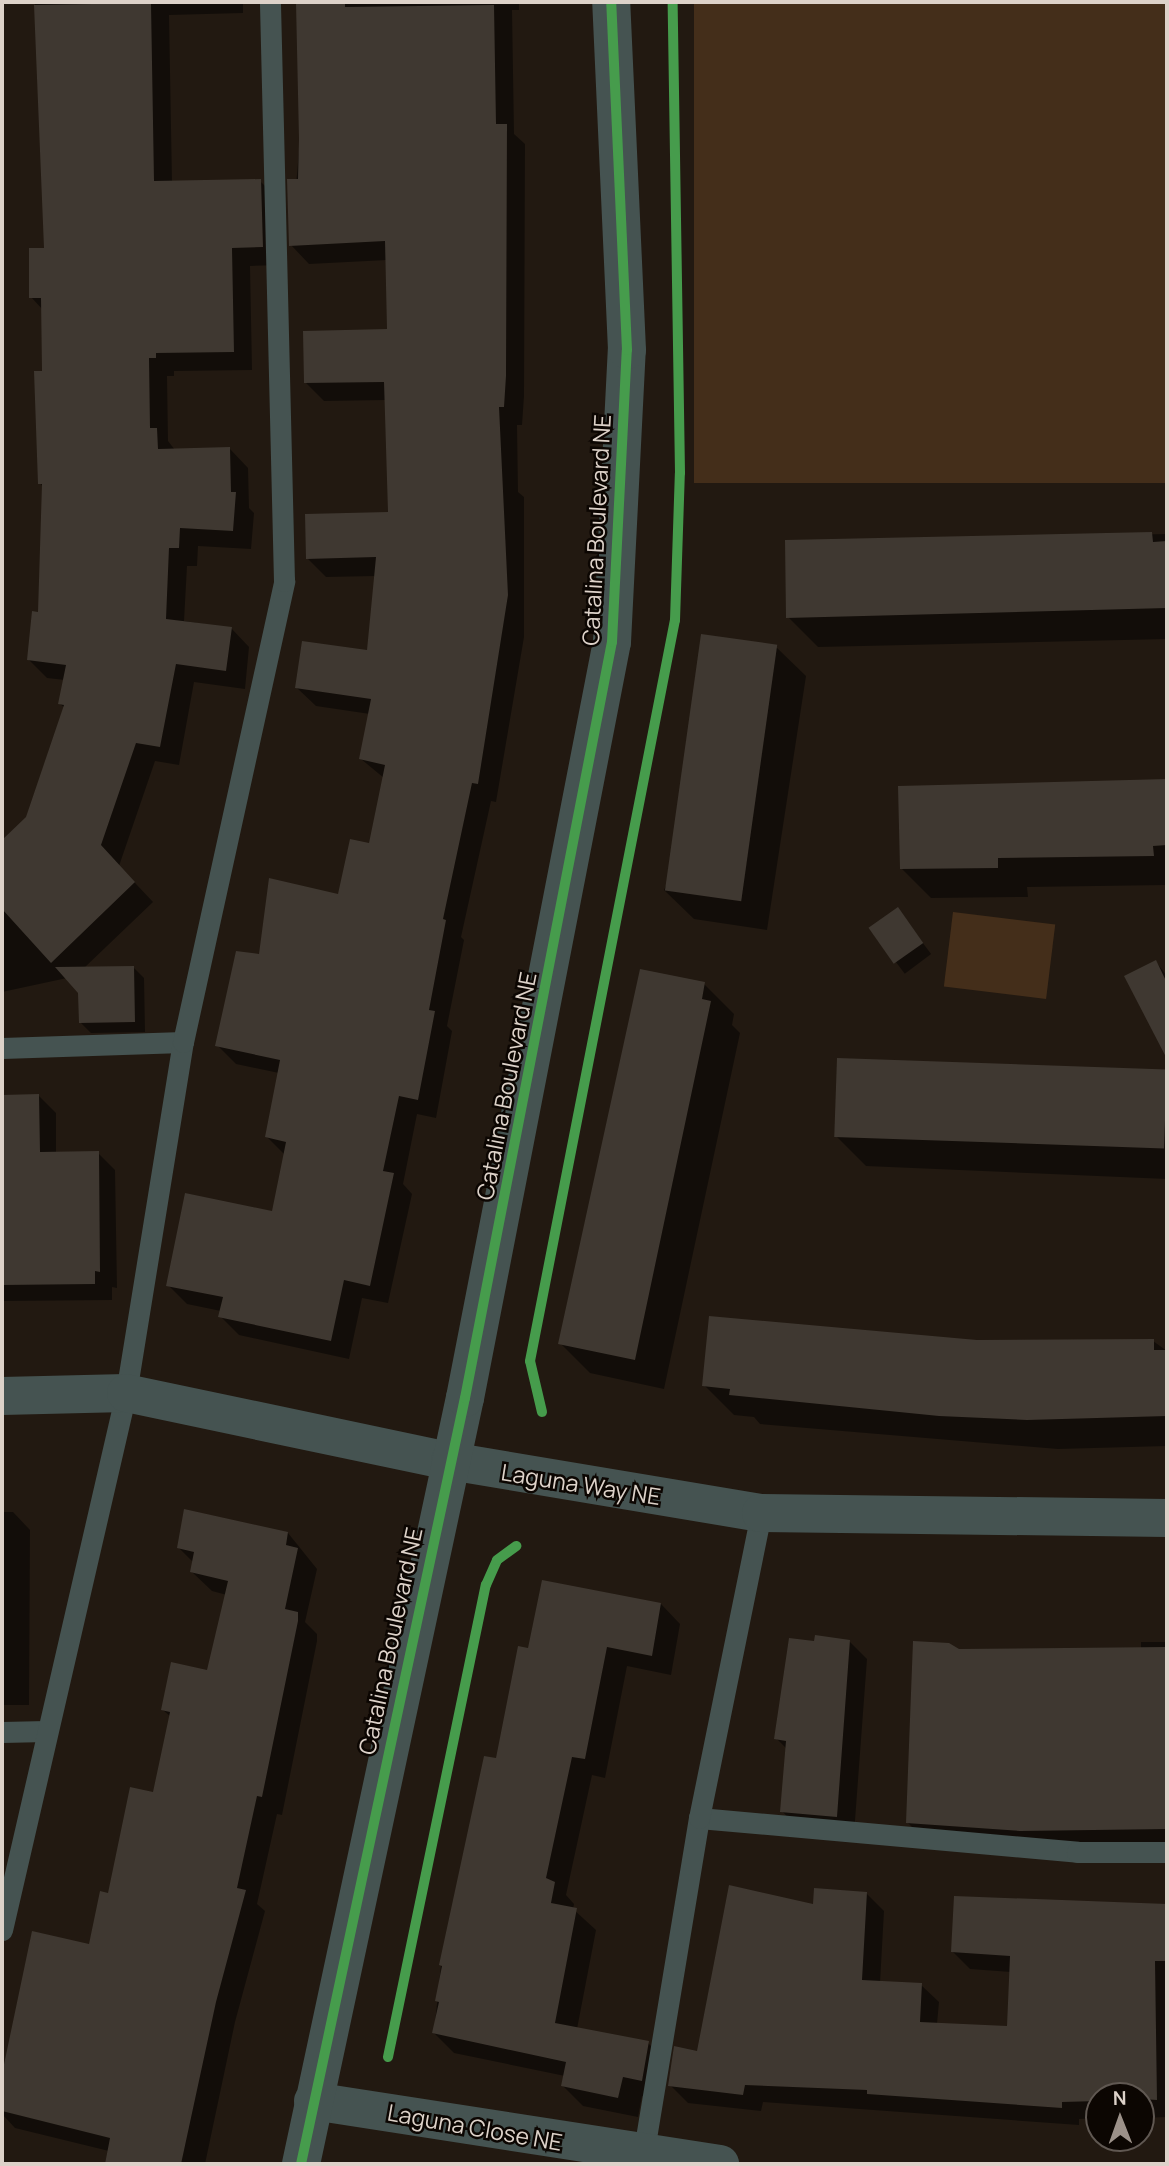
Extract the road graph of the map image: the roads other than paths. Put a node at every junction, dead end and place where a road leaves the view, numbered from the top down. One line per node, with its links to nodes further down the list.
1 (271, 2): 3 (lane)
2 (611, 2): 7 (street, Catalina Boulevard NE)
3 (183, 1042): 4 (lane); 5 (lane)
4 (2, 1048)
5 (126, 1393): 6 (street, Laguna Way NE); 7 (street, Laguna Way NE); 10 (lane)
6 (2, 1396)
7 (450, 1461): 8 (street, Laguna Way NE); 15 (street, Catalina Boulevard NE)
8 (761, 1513): 9 (street, Laguna Way NE); 12 (lane)
9 (1167, 1518)
10 (46, 1731): 11 (lane); 14 (lane)
11 (2, 1732)
12 (699, 1818): 13 (lane); 16 (lane)
13 (1167, 1852)
14 (2, 1930)
15 (313, 2101): 16 (street, Laguna Close NE); 17 (street, Catalina Boulevard NE)
16 (642, 2160): 18 (street, Laguna Close NE)
17 (301, 2164)
18 (720, 2164)

